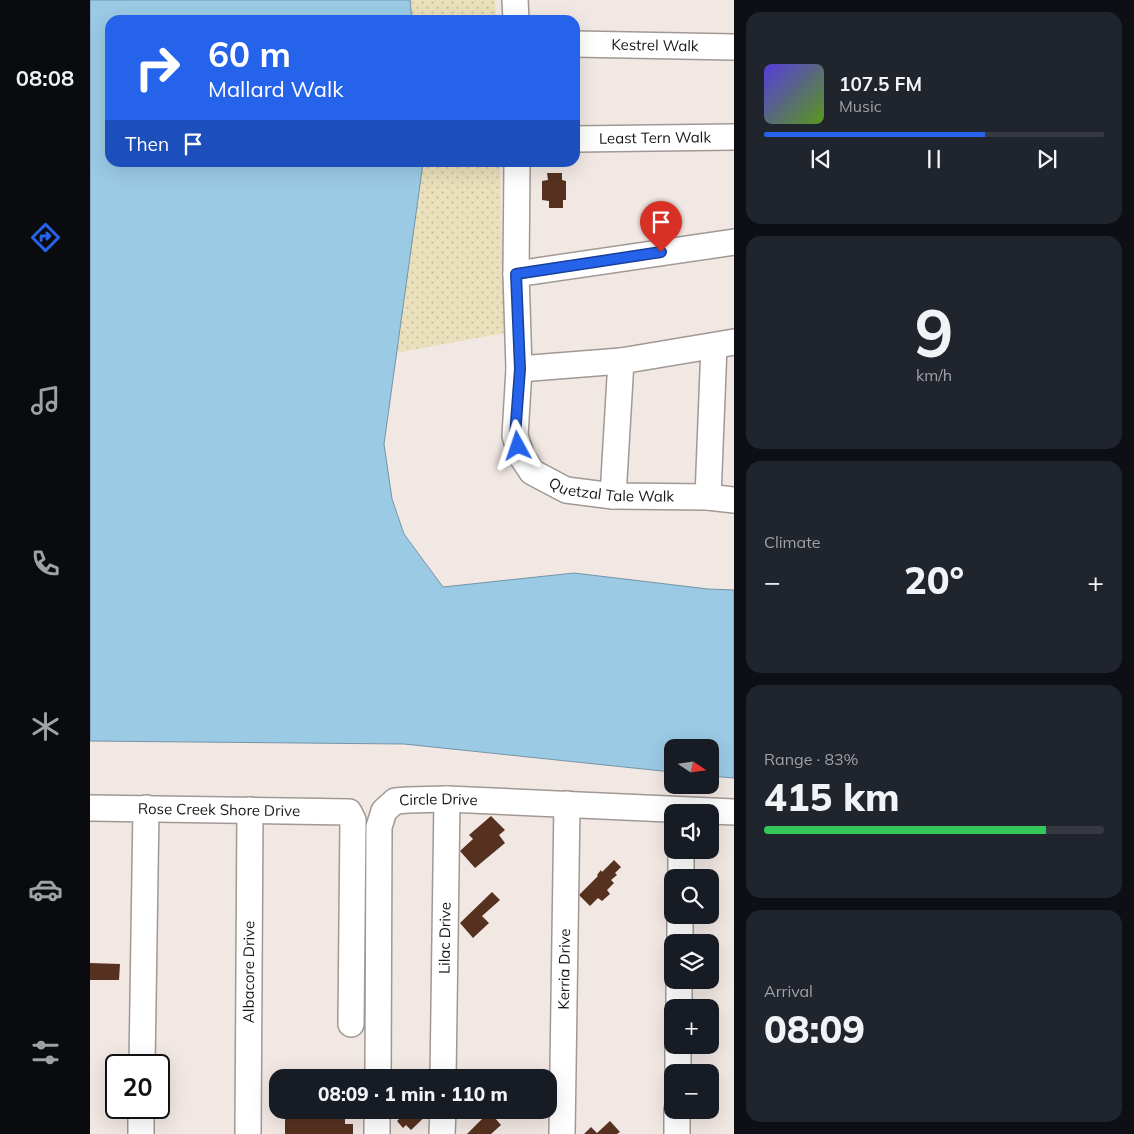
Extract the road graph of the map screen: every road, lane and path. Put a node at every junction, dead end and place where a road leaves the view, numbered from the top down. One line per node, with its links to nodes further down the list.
1 (515, 0): 2 (street)
2 (516, 15)
3 (580, 44): 4 (street, Kestrel Walk)
4 (734, 47)
5 (734, 137): 6 (street, Least Tern Walk)
6 (580, 139)
7 (517, 167): 9 (street)
8 (734, 242): 9 (street)
9 (516, 274): 12 (street)
10 (724, 344): 11 (street); 14 (street)
11 (621, 361): 12 (street); 13 (street)
12 (520, 369): 13 (street, Quetzal Tale Walk)
13 (612, 496): 14 (street, Quetzal Tale Walk)
14 (708, 497): 15 (street, Quetzal Tale Walk)
15 (734, 500)
16 (447, 799): 17 (street, Circle Drive); 26 (street, Circle Drive); 27 (street, Lilac Drive)
17 (567, 804): 21 (street, Circle Drive); 36 (street, Kerria Drive)
18 (90, 808): 19 (street, Rose Creek Shore Drive)
19 (146, 808): 20 (street, Rose Creek Shore Drive); 25 (street)
20 (250, 810): 24 (street, Rose Creek Shore Drive); 33 (street, Albacore Drive)
21 (664, 810)
22 (719, 812): 23 (street, Circle Drive)
23 (734, 812)
24 (351, 1024)
25 (142, 1054)
26 (378, 1069)
27 (443, 1069)
28 (141, 1119): 32 (street)
29 (377, 1119): 34 (street)
30 (443, 1119): 35 (street)
31 (677, 1119): 37 (street)
32 (141, 1134)
33 (248, 1134)
34 (377, 1134)
35 (442, 1134)
36 (562, 1134)
37 (677, 1134)

